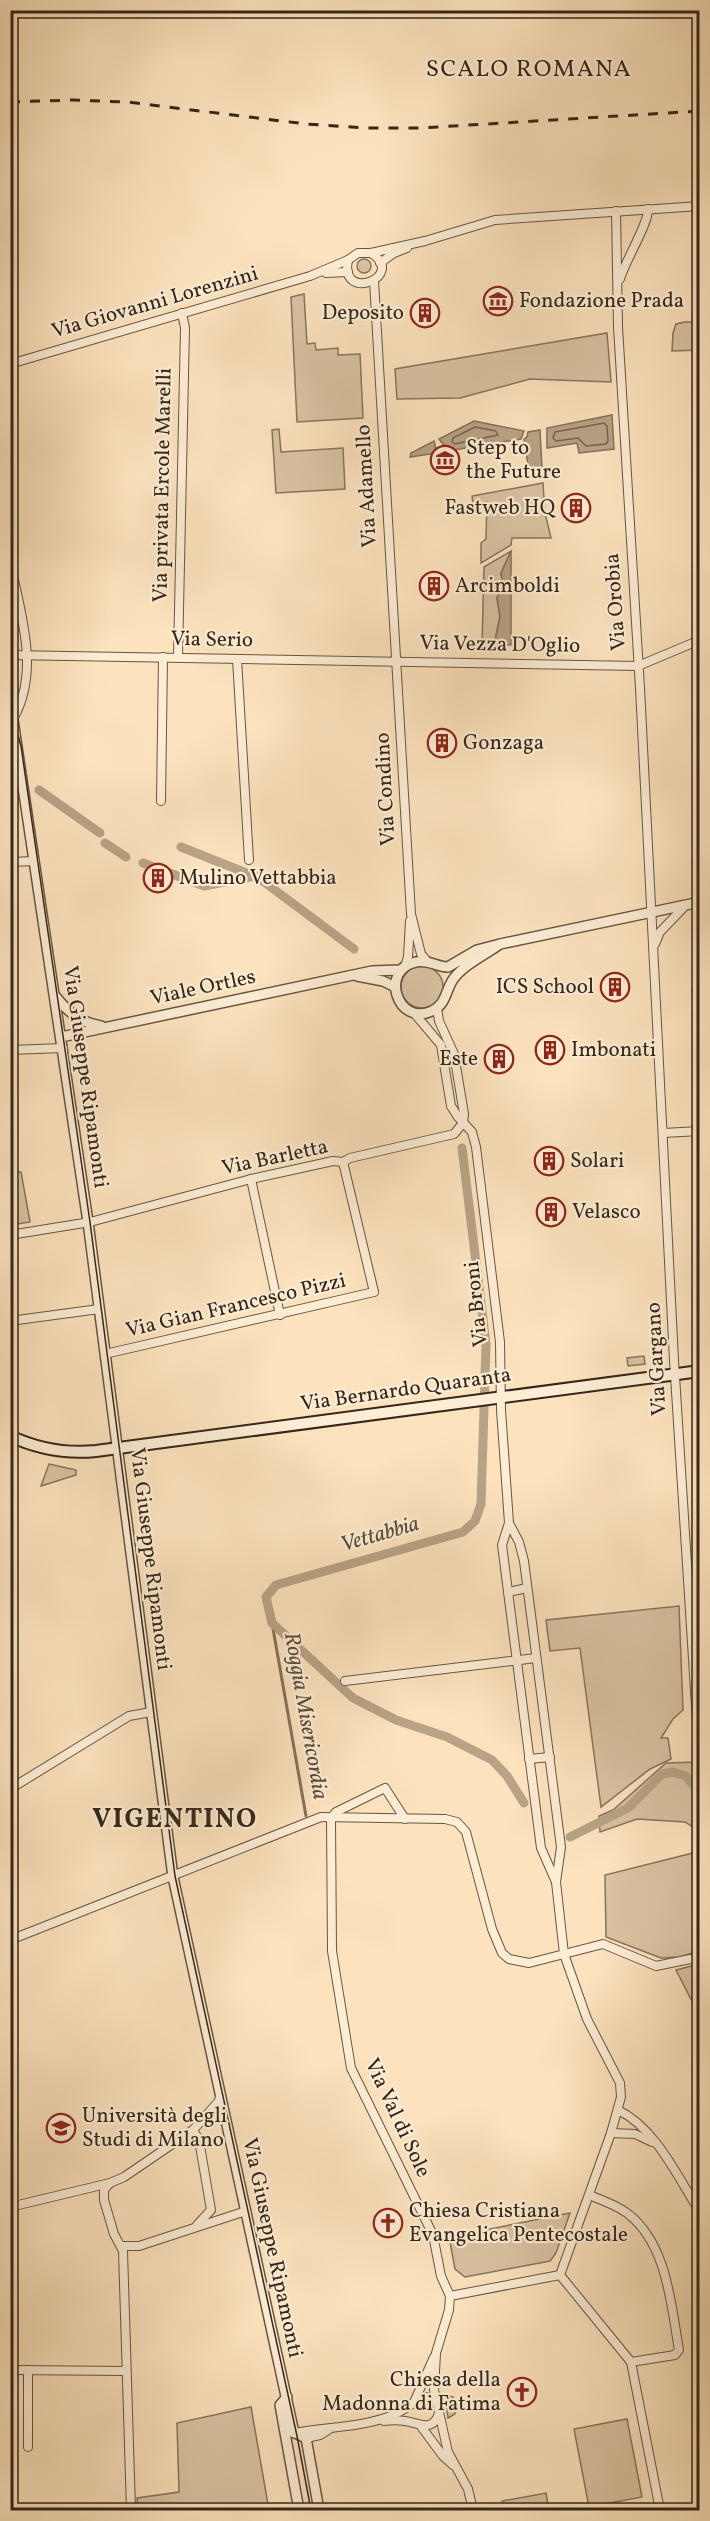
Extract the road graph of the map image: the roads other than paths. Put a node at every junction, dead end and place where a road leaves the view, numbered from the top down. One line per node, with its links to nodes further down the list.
1 (699, 206): 2 (street, Via Giovanni Lorenzini)
2 (648, 209): 3 (street, Via Giovanni Lorenzini); 6 (street)
3 (616, 211): 4 (street, Via Orobia); 5 (street, Via Giovanni Lorenzini)
4 (618, 236): 6 (street); 14 (street, Via Orobia)
5 (425, 241): 7 (street, Via Giovanni Lorenzini); 9 (street, Via Giovanni Lorenzini)
6 (633, 245): 14 (street)
7 (371, 253): 8 (street, Via Giovanni Lorenzini); 9 (street)
8 (348, 260): 10 (street); 11 (street, Via Giovanni Lorenzini)
9 (380, 263): 12 (street)
10 (348, 272): 11 (street, Via Giovanni Lorenzini); 13 (street)
11 (310, 276): 16 (street, Via Giovanni Lorenzini)
12 (374, 281): 13 (street); 15 (street)
13 (364, 284): 15 (street)
14 (616, 290): 26 (street, Via Orobia)
15 (375, 308): 25 (street, Via Adamello)
16 (182, 313): 17 (street, Via Giovanni Lorenzini); 23 (street, Via privata Ercole Marelli)
17 (10, 364)
18 (10, 561): 21 (street)
19 (699, 640): 26 (street)
20 (10, 655): 21 (street)
21 (27, 655): 22 (street, Via Serio); 28 (street)
22 (163, 657): 23 (street, Via Serio); 29 (street)
23 (178, 657): 24 (street, Via Serio)
24 (237, 659): 25 (street, Via Serio); 30 (street)
25 (396, 662): 26 (street, Via Vezza D'Oglio); 36 (street, Via Condino)
26 (638, 666): 35 (street, Via Orobia)
27 (10, 700): 28 (street, Via Giuseppe Ripamonti)
28 (12, 717): 31 (street, Via Giuseppe Ripamonti)
29 (161, 801)
30 (249, 860)
31 (35, 861): 32 (street); 44 (street, Via Giuseppe Ripamonti)
32 (10, 862)
33 (699, 902): 34 (street, Viale Ortles)
34 (686, 905): 35 (street, Viale Ortles); 38 (street)
35 (652, 912): 37 (street, Viale Ortles); 38 (street, Via Gargano)
36 (411, 914): 39 (street, Via Condino); 40 (street, Via Condino)
37 (500, 944): 39 (street, Viale Ortles); 43 (street, Viale Ortles)
38 (654, 948): 53 (street, Via Gargano)
39 (431, 963): 40 (street, Viale Ortles); 43 (street)
40 (403, 968): 41 (street, Viale Ortles); 42 (street)
41 (351, 976): 42 (street, Viale Ortles); 47 (street, Viale Ortles)
42 (395, 987): 46 (street)
43 (448, 990): 45 (street, Viale Ortles)
44 (55, 996): 47 (street); 48 (street, Via Giuseppe Ripamonti)
45 (437, 1008): 46 (street); 51 (street, Via Broni)
46 (414, 1012): 51 (street, Via Broni)
47 (109, 1027): 48 (street, Viale Ortles)
48 (61, 1036): 49 (street, Via Giuseppe Ripamonti)
49 (63, 1048): 50 (street); 56 (street, Via Giuseppe Ripamonti)
50 (10, 1050)
51 (463, 1123): 54 (street, Via Barletta); 64 (street, Via Broni)
52 (699, 1131): 53 (street)
53 (663, 1133): 63 (street, Via Gargano)
54 (343, 1162): 55 (street, Via Barletta); 59 (street, Via Gian Francesco Pizzi)
55 (250, 1179): 56 (street, Via Barletta); 59 (street)
56 (88, 1222): 57 (street, Via Barletta); 58 (street, Via Giuseppe Ripamonti)
57 (10, 1235)
58 (99, 1309): 60 (street); 61 (street, Via Giuseppe Ripamonti)
59 (280, 1315): 61 (street, Via Gian Francesco Pizzi)
60 (10, 1321)
61 (105, 1354): 66 (street, Via Giuseppe Ripamonti)
62 (699, 1371): 63 (main road, Via Bernardo Quaranta)
63 (675, 1374): 64 (main road, Via Bernardo Quaranta); 73 (street, Via Gargano)
64 (496, 1398): 66 (main road, Via Bernardo Quaranta); 67 (street, Via Broni)
65 (10, 1436): 66 (main road, Via Bernardo Quaranta)
66 (117, 1449): 74 (street, Via Giuseppe Ripamonti)
67 (509, 1523): 68 (street, Via Broni); 69 (street, Via Broni)
68 (527, 1588): 69 (street); 70 (street, Via Broni)
69 (508, 1592): 71 (street, Via Broni)
70 (536, 1658): 71 (street); 75 (street, Via Broni)
71 (517, 1660): 72 (street); 76 (street, Via Broni)
72 (345, 1682)
73 (697, 1690): 77 (street, Via Gargano)
74 (151, 1712): 78 (street); 81 (street, Via Giuseppe Ripamonti)
75 (550, 1757): 76 (street); 82 (street, Via Broni)
76 (530, 1759): 82 (street, Via Broni)
77 (699, 1769)
78 (10, 1789)
79 (332, 1818): 80 (street); 80 (street); 81 (street); 99 (street, Via Val di Sole)
80 (405, 1819): 84 (street)
81 (173, 1877): 83 (street); 86 (street, Via Giuseppe Ripamonti)
82 (556, 1882): 84 (street, Via Broni)
83 (10, 1940)
84 (564, 1954): 85 (street); 87 (street, Via Broni)
85 (699, 1957)
86 (220, 2096): 88 (street); 94 (street, Via Giuseppe Ripamonti)
87 (618, 2110): 89 (street, Via Broni); 90 (street)
88 (194, 2130): 91 (street); 96 (street)
89 (610, 2133): 90 (street); 92 (street, Via Broni)
90 (655, 2143): 95 (street)
91 (110, 2183): 93 (street); 97 (street)
92 (589, 2195): 98 (street, Via Broni); 101 (street)
93 (10, 2207)
94 (246, 2211): 96 (street); 105 (street, Via Giuseppe Ripamonti)
95 (699, 2212)
96 (195, 2227): 97 (street)
97 (122, 2246): 104 (street)
98 (560, 2275): 99 (street); 101 (street)
99 (450, 2296): 100 (street)
100 (436, 2353): 106 (street); 107 (street)
101 (631, 2362): 121 (street)
102 (10, 2370): 103 (street)
103 (28, 2370): 104 (street); 115 (street)
104 (126, 2371): 117 (street)
105 (287, 2397): 110 (street, Via Giuseppe Ripamonti); 112 (street, Via Giuseppe Ripamonti)
106 (413, 2403): 107 (street); 108 (street); 109 (street)
107 (438, 2409): 109 (street); 116 (street)
108 (374, 2421): 109 (street); 111 (street)
109 (418, 2424): 116 (street)
110 (284, 2428): 112 (street); 114 (street, Via Giuseppe Ripamonti)
111 (328, 2430): 112 (street); 113 (street)
112 (294, 2433): 113 (street); 114 (street)
113 (306, 2438): 119 (street)
114 (286, 2442): 118 (street, Via Giuseppe Ripamonti)
115 (27, 2447)
116 (454, 2466): 120 (street)
117 (131, 2511)
118 (299, 2511)
119 (319, 2511)
120 (473, 2511)
121 (660, 2511)

